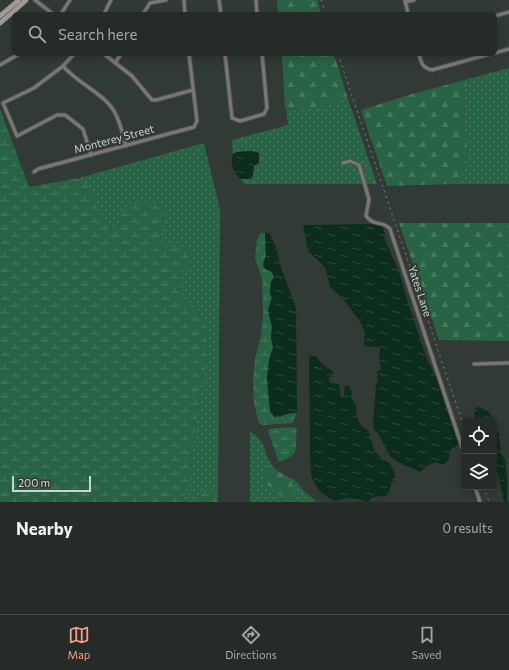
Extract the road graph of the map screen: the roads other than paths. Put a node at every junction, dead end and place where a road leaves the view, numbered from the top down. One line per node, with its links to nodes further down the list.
1 (19, 0): 24 (main road)
2 (26, 0): 12 (main road)
3 (35, 0): 13 (street)
4 (70, 0): 14 (street)
5 (111, 0): 15 (street)
6 (166, 0): 16 (street)
7 (184, 0): 17 (street)
8 (219, 0): 18 (street)
9 (256, 0): 19 (street)
10 (414, 0): 11 (street)
11 (405, 1): 20 (street)
12 (13, 12)
13 (50, 12)
14 (62, 12)
15 (105, 12)
16 (144, 12)
17 (185, 12)
18 (221, 12)
19 (258, 12)
20 (408, 12)
21 (509, 12): 23 (street)
22 (12, 13): 25 (main road)
23 (497, 15)
24 (0, 16)
25 (0, 23)
26 (509, 49): 27 (street)
27 (497, 52)
28 (16, 56): 38 (street)
29 (72, 56): 39 (street)
30 (106, 56): 37 (street)
31 (120, 56): 37 (street)
32 (190, 56): 40 (street)
33 (225, 56): 34 (street)
34 (262, 56)
35 (419, 56): 36 (street)
36 (483, 56)
37 (115, 63): 40 (street)
38 (0, 65)
39 (63, 66): 41 (street); 42 (street)
40 (193, 90): 41 (street, Monterey Street)
41 (126, 146): 42 (street, Monterey Street)
42 (91, 155): 44 (street, Monterey Street)
43 (343, 163): 47 (street, Yates Lane)
44 (34, 172)
45 (509, 363): 46 (street)
46 (474, 364)
47 (461, 443)
48 (476, 490): 49 (street)
49 (480, 502)

